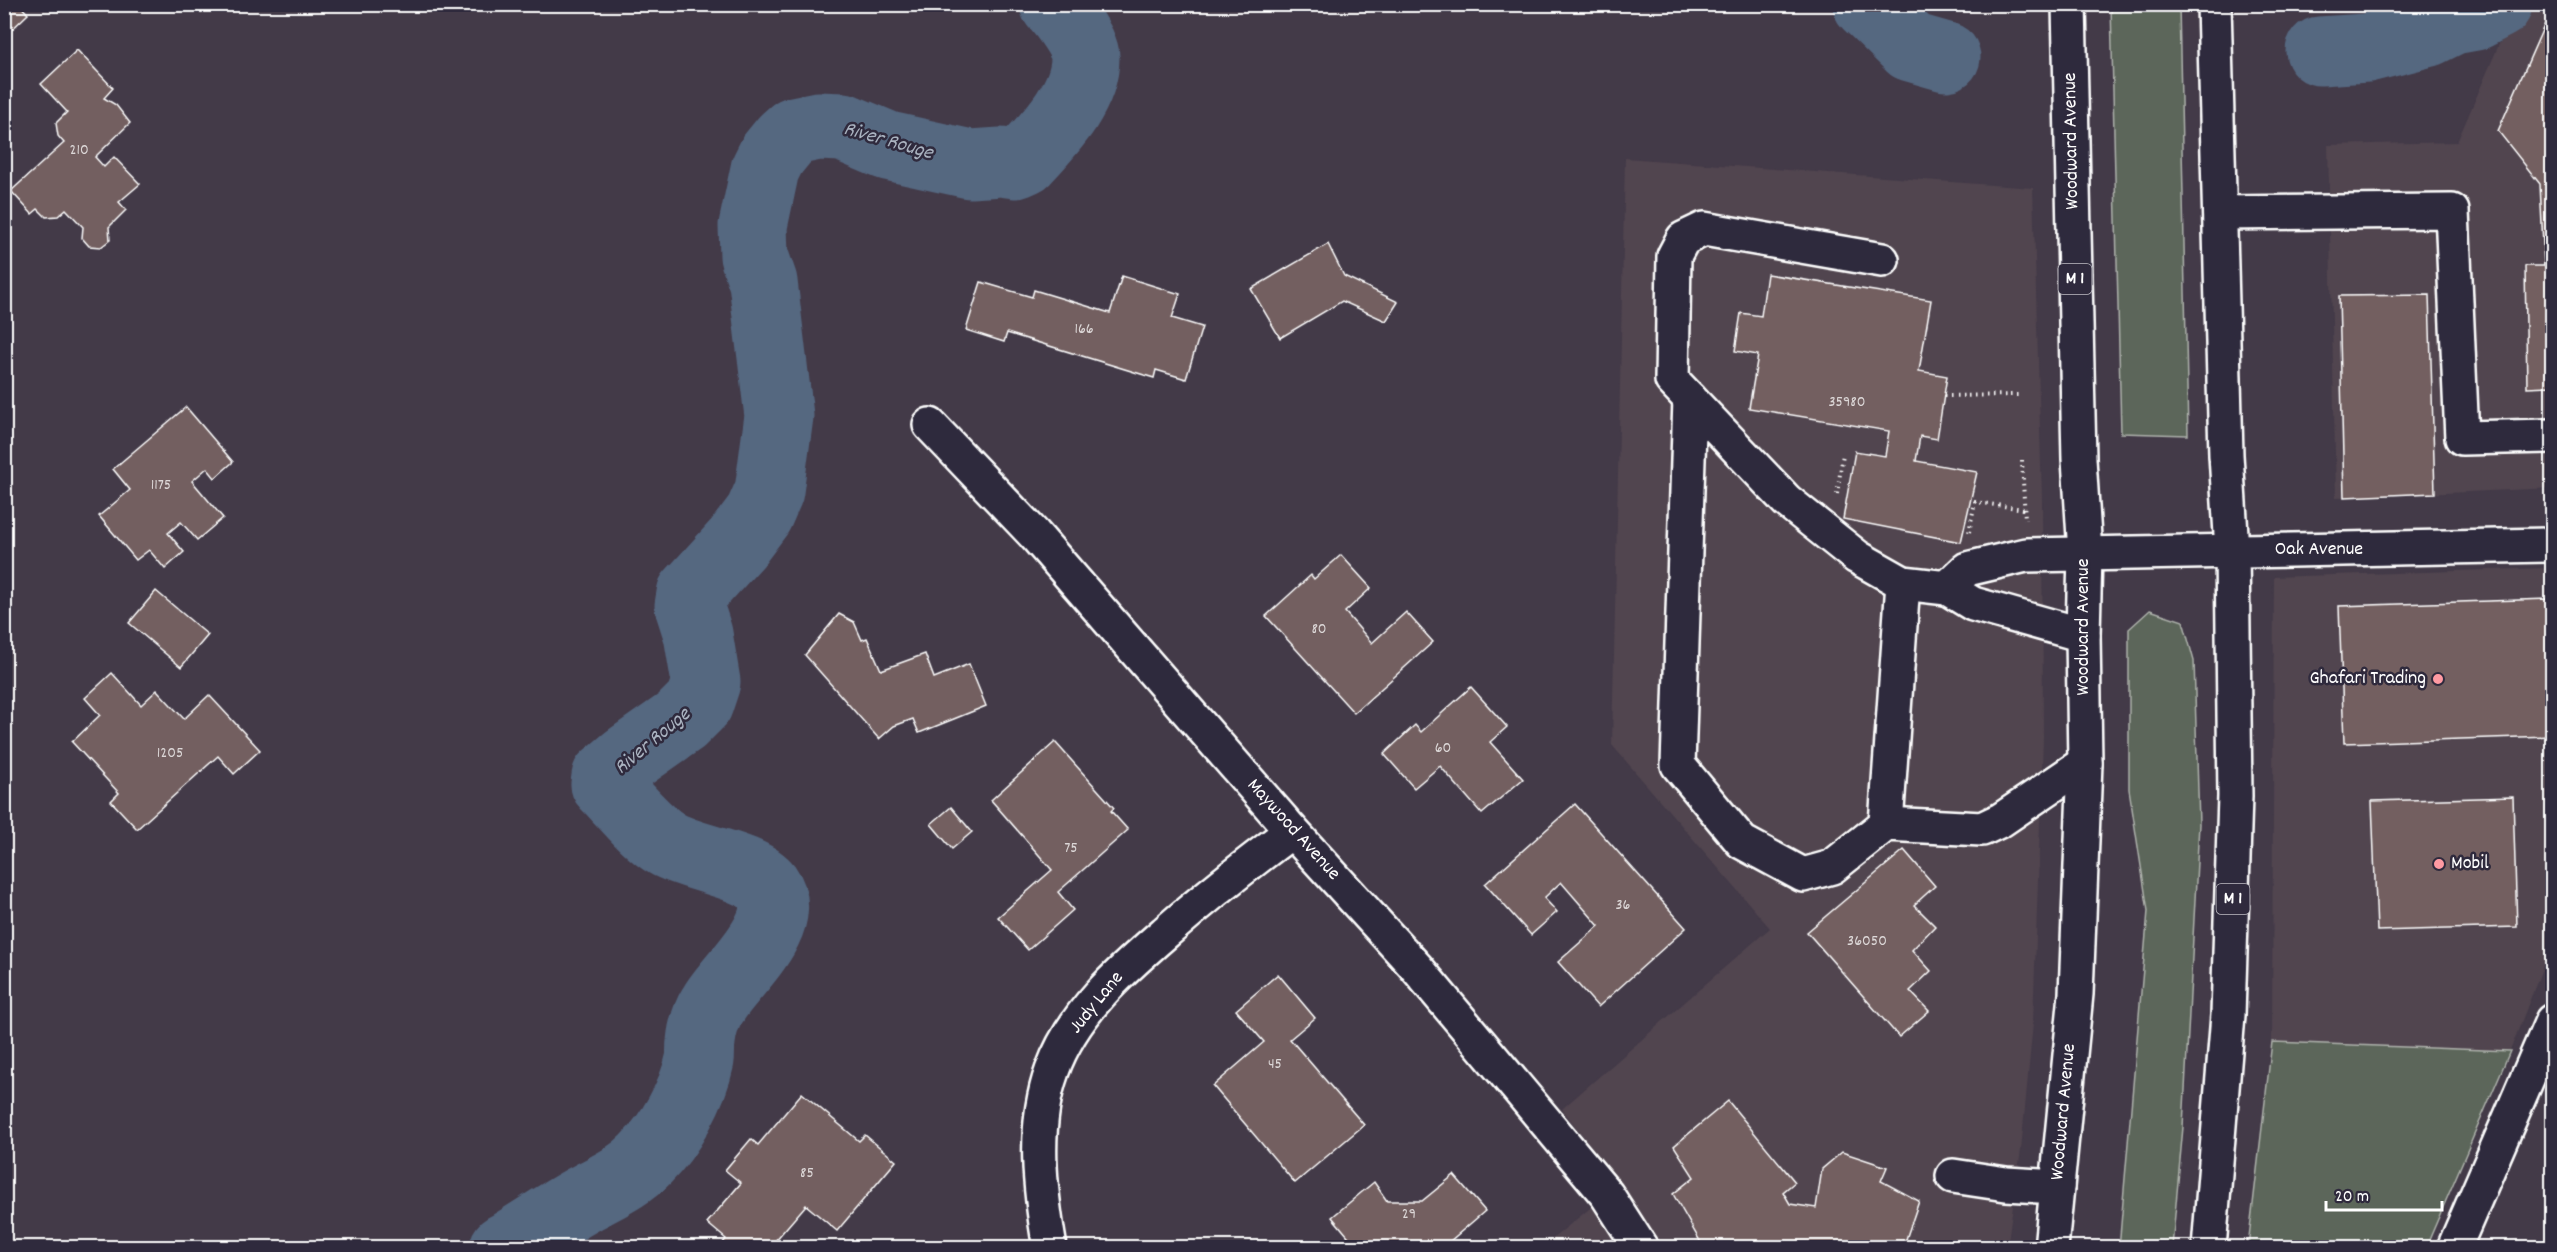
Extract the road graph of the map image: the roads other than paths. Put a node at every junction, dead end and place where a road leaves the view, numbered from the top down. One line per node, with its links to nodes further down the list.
1 (2069, 4): 10 (main road, Woodward Avenue / M 1)
2 (2214, 4): 3 (main road, M 1)
3 (2220, 213): 7 (main road); 9 (main road, M 1)
4 (1882, 260): 5 (main road)
5 (1690, 399): 11 (main road); 15 (main road)
6 (930, 425): 16 (main road, Maywood Avenue)
7 (2553, 436)
8 (2553, 545): 9 (main road, Oak Avenue)
9 (2232, 550): 10 (main road, Oak Avenue); 24 (main road, M 1)
10 (2085, 553): 12 (main road, Oak Avenue); 13 (main road, Woodward Avenue / M 1)
11 (1903, 583): 12 (main road); 15 (main road)
12 (1947, 588): 13 (main road)
13 (2083, 635): 14 (main road, Woodward Avenue / M 1)
14 (2085, 763): 15 (main road); 19 (main road, Woodward Avenue / M 1)
15 (1886, 824)
16 (1292, 831): 21 (main road, Judy Lane); 22 (main road, Maywood Avenue)
17 (2553, 1021): 20 (main road)
18 (1953, 1176): 19 (main road)
19 (2057, 1187): 23 (main road, Woodward Avenue / M 1)
20 (2459, 1246)
21 (1050, 1248)
22 (1641, 1248)
23 (2051, 1248)
24 (2209, 1248)

